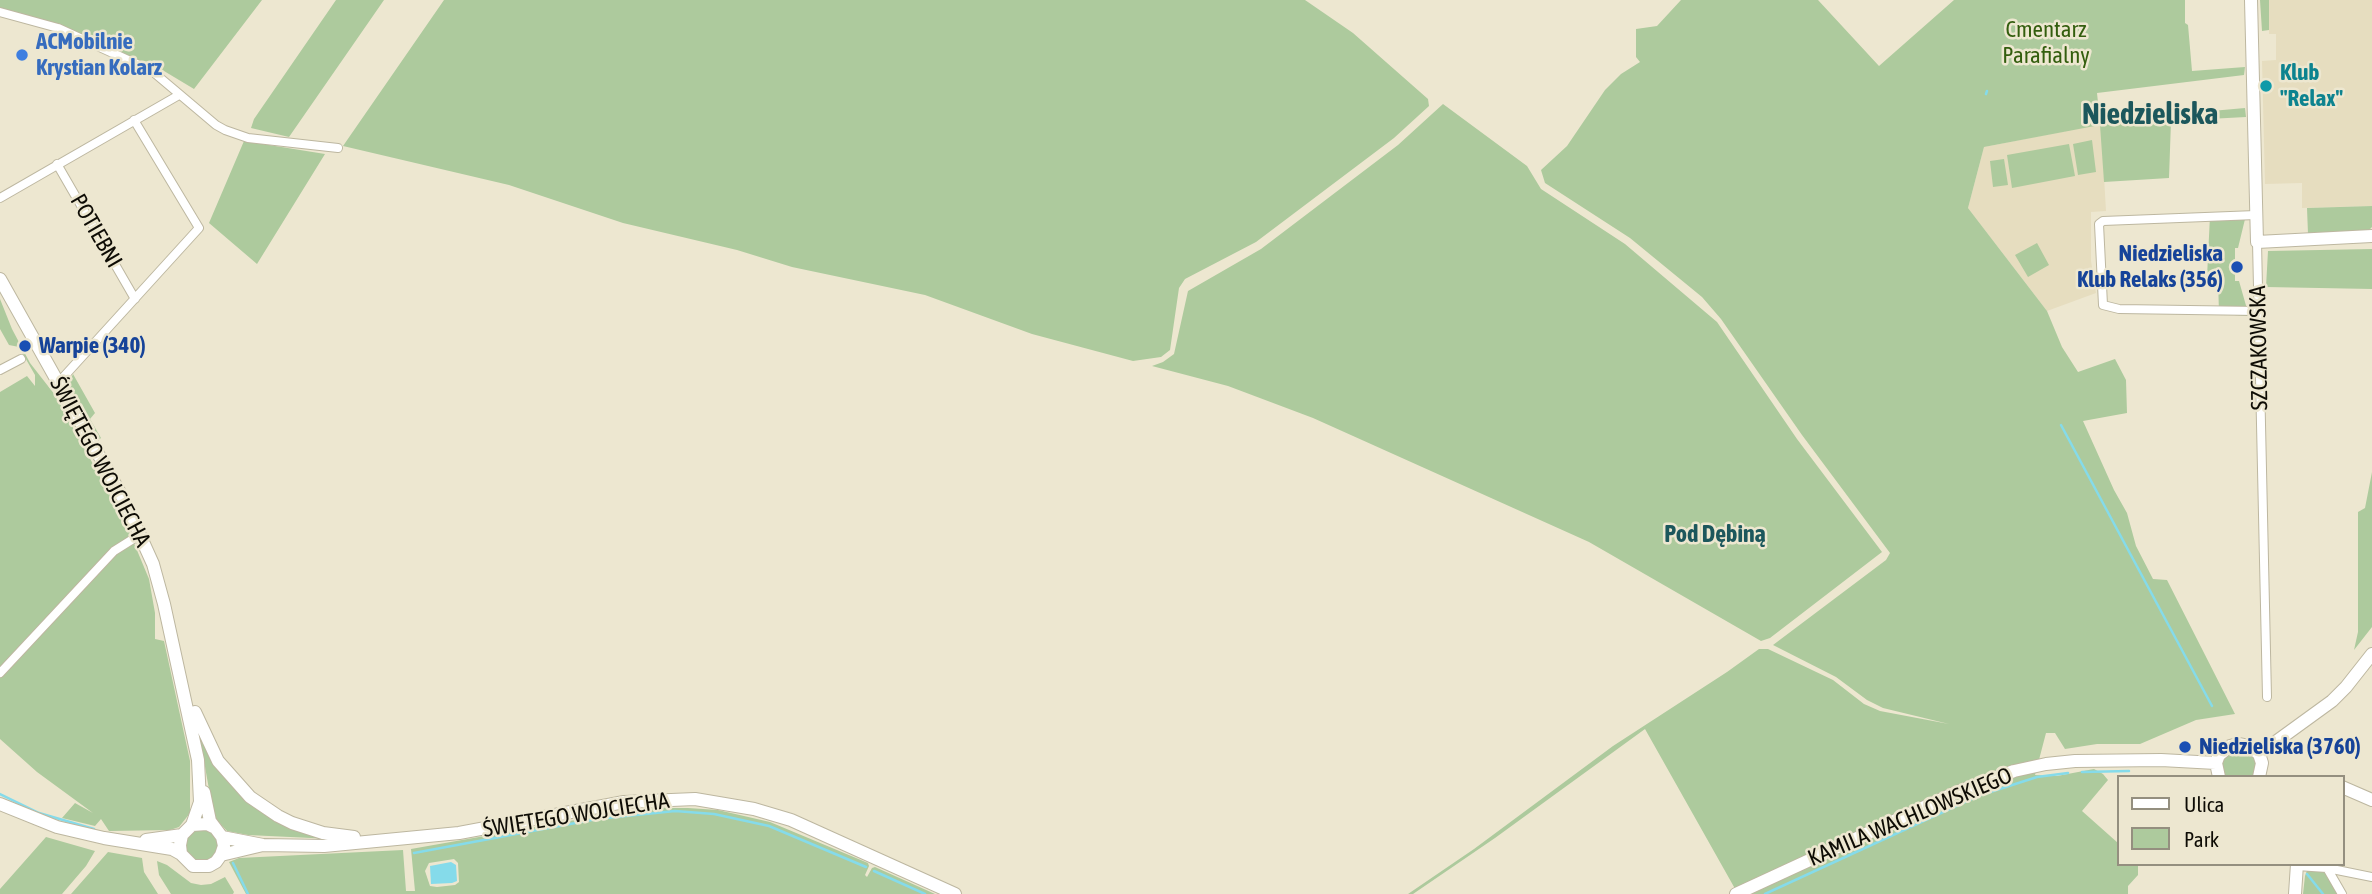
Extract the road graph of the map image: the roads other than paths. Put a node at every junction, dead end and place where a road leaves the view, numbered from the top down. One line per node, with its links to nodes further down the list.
1 (2251, 0): 8 (street, SZCZAKOWSKA)
2 (0, 12): 3 (street)
3 (179, 95): 4 (street); 5 (street)
4 (134, 120): 6 (street); 12 (street)
5 (338, 148)
6 (57, 164): 7 (street); 12 (street, POTIEBNI)
7 (0, 198)
8 (2256, 215): 10 (street, SZCZAKOWSKA); 13 (street)
9 (2372, 236): 10 (street)
10 (2257, 242): 13 (street, SZCZAKOWSKA)
11 (0, 279): 16 (street, ŚWIĘTEGO WOJCIECHA)
12 (135, 299): 16 (street)
13 (2258, 311): 21 (street, SZCZAKOWSKA)
14 (21, 359): 15 (street)
15 (0, 370)
16 (58, 383): 17 (street, ŚWIĘTEGO WOJCIECHA)
17 (141, 534): 19 (street); 20 (street, ŚWIĘTEGO WOJCIECHA)
18 (2372, 654): 22 (street)
19 (0, 673)
20 (183, 687): 26 (street, ŚWIĘTEGO WOJCIECHA); 33 (street)
21 (2267, 697)
22 (2259, 754): 23 (street); 25 (street)
23 (2216, 763): 24 (street); 43 (street, KAMILA WACHLOWSKIEGO)
24 (2219, 775)
25 (2262, 775)
26 (200, 779): 30 (street, ŚWIĘTEGO WOJCIECHA); 31 (street, ŚWIĘTEGO WOJCIECHA)
27 (2344, 788): 28 (street)
28 (2372, 800)
29 (0, 804): 34 (street)
30 (192, 825): 31 (street); 32 (street)
31 (217, 832): 35 (street, ŚWIĘTEGO WOJCIECHA); 37 (street)
32 (182, 835): 34 (street); 36 (street)
33 (373, 841): 35 (street, ŚWIĘTEGO WOJCIECHA); 42 (street, ŚWIĘTEGO WOJCIECHA)
34 (135, 842): 36 (street)
35 (263, 845): 37 (street, ŚWIĘTEGO WOJCIECHA)
36 (181, 854): 37 (street)
37 (221, 855)
38 (2296, 866): 44 (street)
39 (2306, 866): 40 (street)
40 (2327, 868): 41 (street); 45 (street)
41 (2372, 877)
42 (955, 894)
43 (1736, 894)
44 (2295, 894)
45 (2342, 894)

